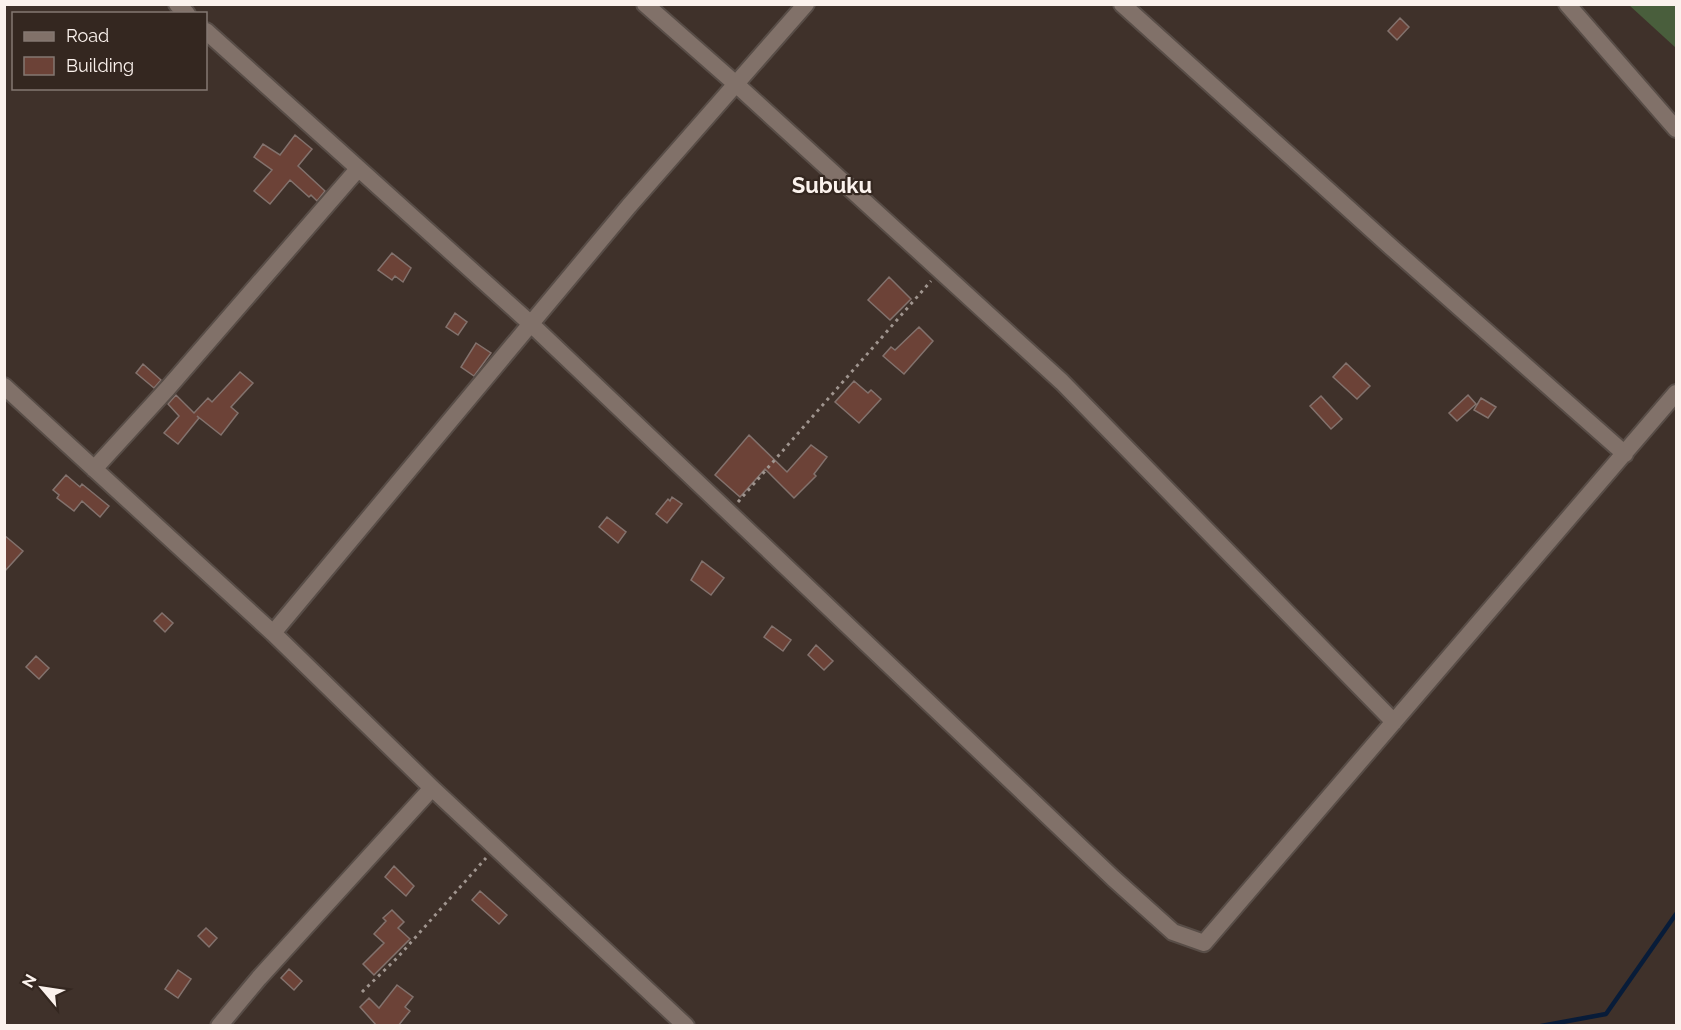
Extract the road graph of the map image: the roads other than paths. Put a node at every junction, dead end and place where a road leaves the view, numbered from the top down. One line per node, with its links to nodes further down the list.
1 (645, 4): 6 (street)
2 (806, 4): 6 (street)
3 (1122, 4): 12 (street)
4 (1566, 4): 7 (street)
5 (207, 32): 8 (street)
6 (737, 85): 9 (street); 15 (street)
7 (1677, 129)
8 (358, 169): 9 (street); 13 (street)
9 (531, 324): 14 (street); 15 (street)
10 (4, 386): 13 (street)
11 (1677, 393): 12 (street)
12 (1625, 454): 15 (street)
13 (94, 469): 14 (street)
14 (273, 633): 16 (street)
15 (1394, 722)
16 (432, 788): 17 (street); 18 (street)
17 (219, 1026)
18 (686, 1026)

